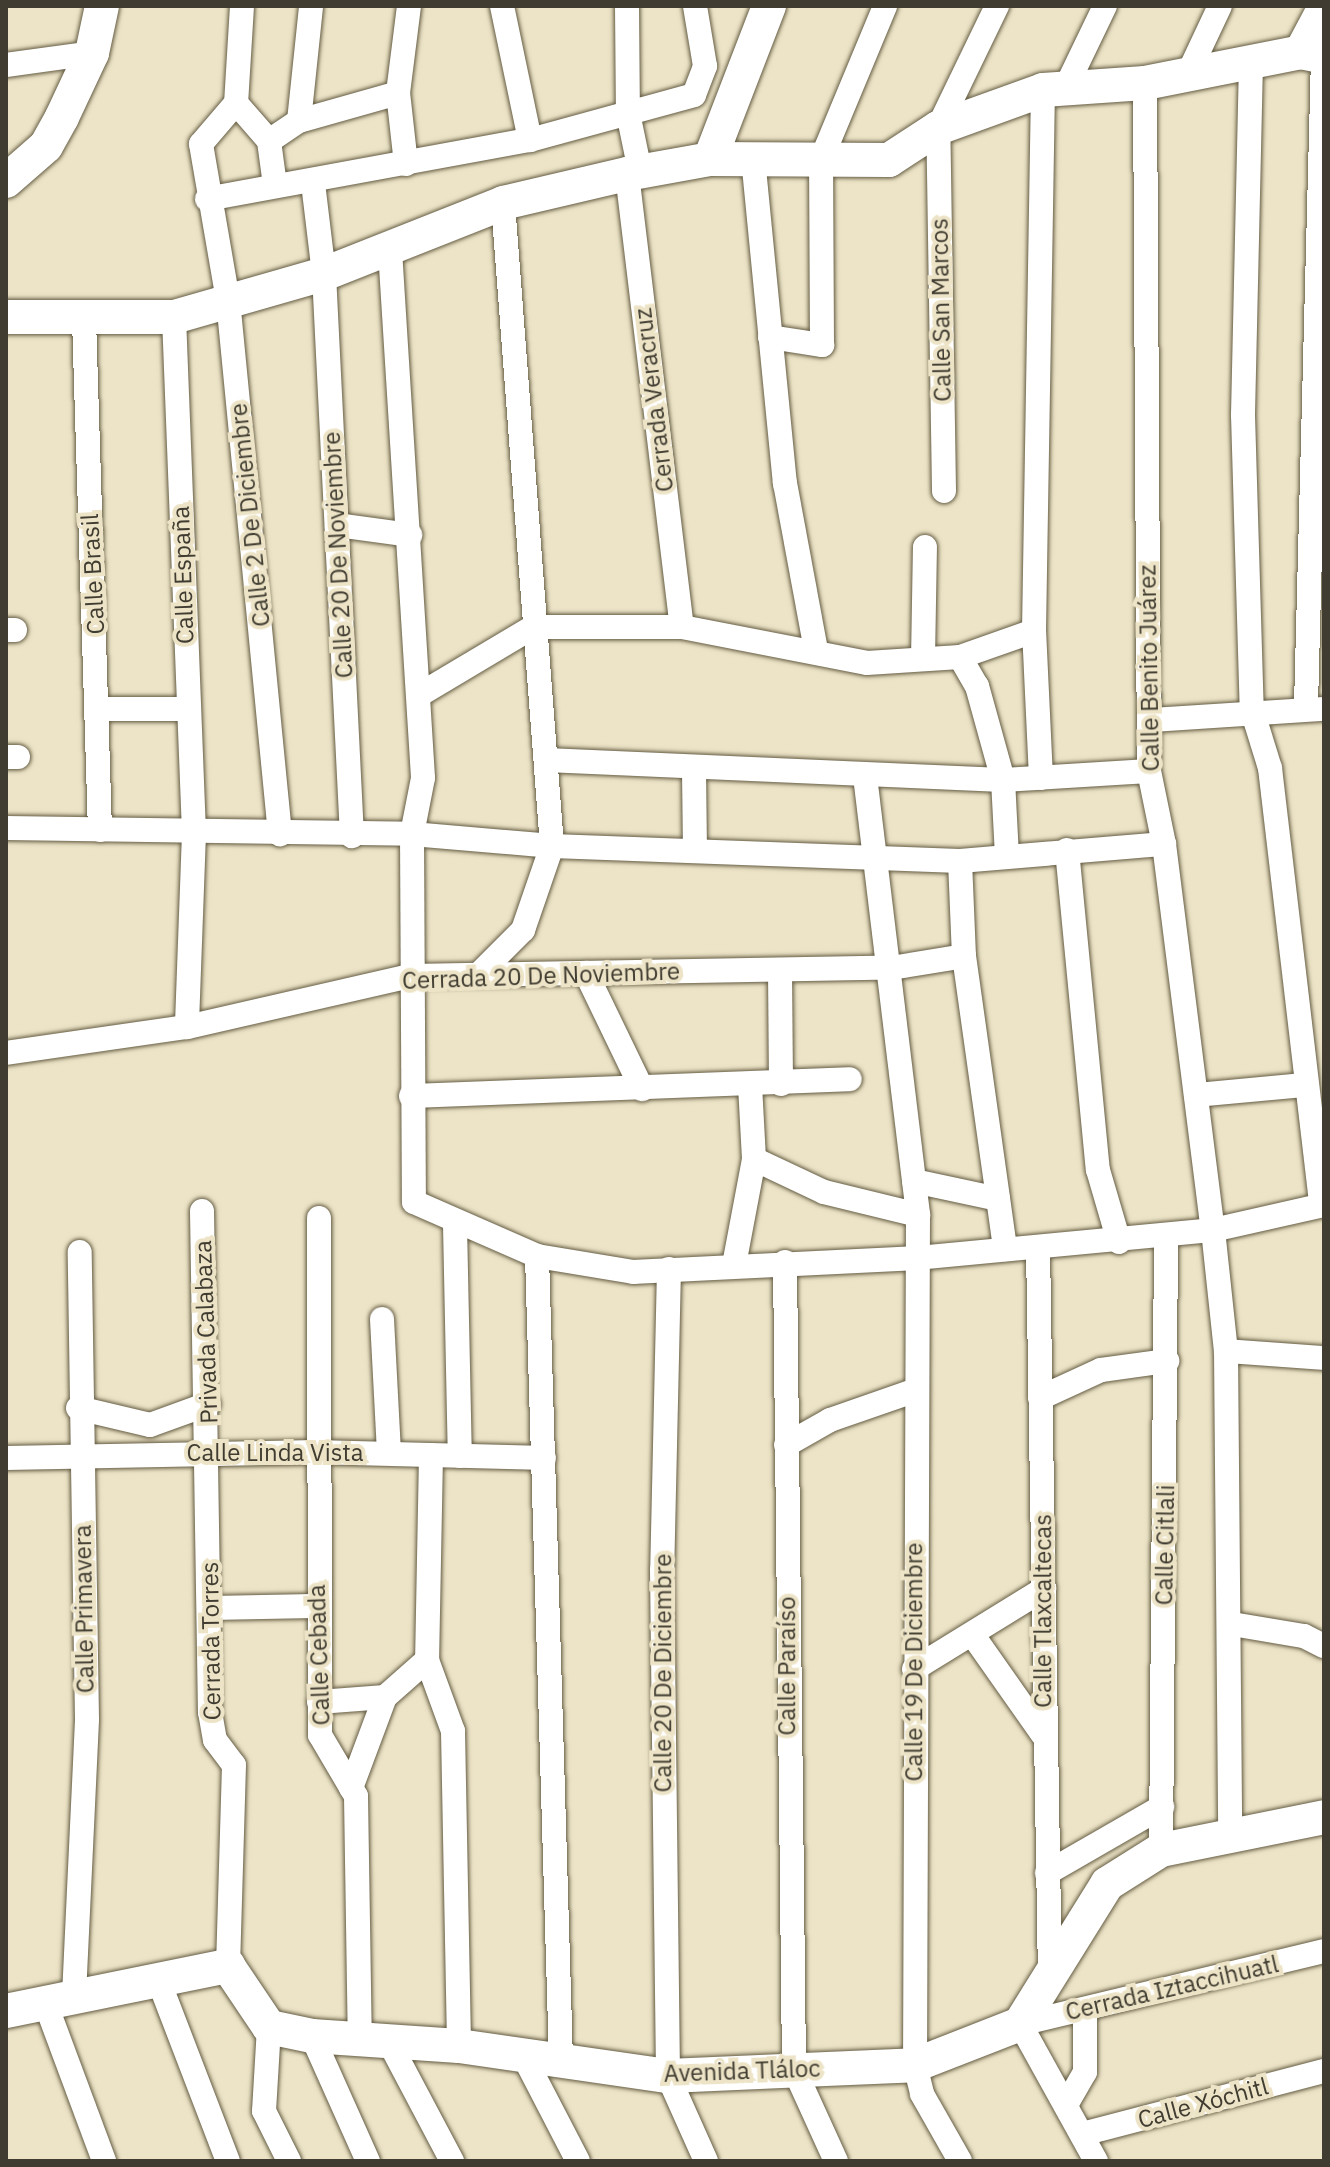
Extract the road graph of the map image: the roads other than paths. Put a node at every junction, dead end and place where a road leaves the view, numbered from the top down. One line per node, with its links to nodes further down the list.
1 (102, 6): 14 (main road)
2 (242, 6): 22 (street)
3 (311, 6): 24 (street)
4 (409, 6): 21 (street)
5 (502, 6): 26 (street)
6 (626, 6): 23 (street, Cerrada Veracruz)
7 (695, 6): 23 (street)
8 (769, 6): 29 (main road)
9 (885, 6): 30 (street)
10 (997, 6): 25 (street)
11 (1105, 6): 20 (street)
12 (1220, 6): 18 (street)
13 (1324, 9): 15 (main road)
14 (92, 53): 17 (street); 33 (main road)
15 (1316, 55): 16 (main road); 56 (street)
16 (1251, 62): 18 (main road); 59 (street)
17 (6, 65)
18 (1187, 76): 19 (main road)
19 (1145, 83): 20 (main road); 60 (street, Calle Benito Juárez)
20 (1054, 90): 25 (main road); 51 (street)
21 (398, 93): 24 (street); 31 (street)
22 (236, 103): 27 (street); 36 (street, Calle 2 De Diciembre)
23 (628, 113): 26 (street); 32 (street, Cerrada Veracruz)
24 (299, 121): 27 (street)
25 (938, 128): 30 (main road); 45 (street, Calle San Marcos)
26 (530, 140): 31 (street)
27 (269, 141): 35 (street)
28 (753, 158): 29 (main road); 30 (main road); 44 (street)
29 (710, 159): 32 (main road)
30 (821, 160): 44 (street)
31 (406, 164): 34 (street)
32 (634, 173): 37 (main road); 50 (street, Cerrada Veracruz)
33 (6, 181)
34 (313, 183): 35 (street); 39 (street, Calle 20 De Noviembre)
35 (275, 185): 36 (street)
36 (207, 199): 40 (street, Calle 2 De Diciembre)
37 (503, 203): 38 (main road); 49 (street)
38 (390, 250): 39 (main road); 47 (street)
39 (324, 274): 40 (main road); 46 (street, Calle 20 De Noviembre)
40 (228, 300): 42 (main road); 70 (street, Calle 2 De Diciembre)
41 (6, 317): 43 (main road)
42 (174, 317): 43 (main road); 58 (street, Calle España)
43 (84, 319): 57 (street, Calle Brasil)
44 (770, 337): 52 (street)
45 (944, 491)
46 (337, 525): 47 (street); 72 (street, Calle 20 De Noviembre)
47 (410, 535): 55 (street)
48 (925, 547): 54 (street)
49 (533, 627): 50 (street); 55 (street); 61 (street)
50 (682, 627): 52 (street)
51 (1034, 631): 53 (street); 65 (street)
52 (816, 651): 54 (street)
53 (960, 657): 54 (street); 66 (street)
54 (923, 659)
55 (419, 695): 71 (street)
56 (1315, 707): 59 (street)
57 (100, 709): 58 (street); 68 (street, Calle Brasil)
58 (188, 709): 69 (street, Calle España)
59 (1252, 710): 60 (street); 90 (street)
60 (1152, 720): 63 (street, Calle Benito Juárez)
61 (546, 760): 62 (street); 74 (street)
62 (694, 770): 64 (street); 75 (street)
63 (1149, 771): 65 (street); 73 (street, Calle Benito Juárez)
64 (865, 776): 66 (street); 78 (street, Calle 19 De Diciembre)
65 (1041, 778): 66 (street)
66 (1003, 780): 77 (street)
67 (6, 828): 68 (street)
68 (100, 830): 69 (street)
69 (194, 833): 70 (street); 86 (street, Calle España)
70 (280, 834): 72 (street)
71 (412, 834): 72 (street); 74 (street); 85 (street)
72 (352, 836)
73 (1164, 844): 76 (street); 93 (street, Calle Benito Juárez)
74 (552, 846): 75 (street); 84 (street)
75 (695, 850): 78 (street)
76 (1067, 850): 77 (street); 105 (street)
77 (1007, 856): 79 (street)
78 (879, 858): 79 (street); 81 (street, Calle 19 De Diciembre)
79 (960, 861): 80 (street)
80 (964, 956): 81 (street, Cerrada 20 De Noviembre); 97 (street)
81 (891, 968): 82 (street, Cerrada 20 De Noviembre); 96 (street, Calle 19 De Diciembre)
82 (780, 970): 83 (street, Cerrada 20 De Noviembre); 89 (street)
83 (586, 973): 84 (street, Cerrada 20 De Noviembre); 92 (street)
84 (478, 975): 85 (street, Cerrada 20 De Noviembre)
85 (410, 976): 86 (street, Cerrada 20 De Noviembre); 94 (street)
86 (187, 1027): 87 (street, Cerrada 20 De Noviembre)
87 (6, 1053)
88 (850, 1079): 89 (street)
89 (781, 1084): 91 (street)
90 (1303, 1085): 93 (street); 98 (street)
91 (750, 1086): 92 (street); 95 (street)
92 (642, 1089): 94 (street)
93 (1196, 1095): 103 (street, Calle Benito Juárez)
94 (411, 1096): 102 (street)
95 (754, 1159): 100 (street); 112 (street)
96 (914, 1181): 97 (street); 100 (street, Calle 19 De Diciembre)
97 (998, 1199): 107 (street)
98 (1322, 1205): 103 (street)
99 (202, 1211): 120 (street, Privada Calabaza)
100 (918, 1215): 110 (street, Calle 19 De Diciembre)
101 (319, 1218): 123 (street, Calle Cebada)
102 (455, 1225): 109 (street); 128 (street)
103 (1213, 1230): 104 (street); 115 (street, Calle Benito Juárez)
104 (1166, 1239): 105 (street); 117 (street, Calle Citlali)
105 (1119, 1242): 106 (street)
106 (1038, 1247): 107 (street); 119 (street, Calle Tlaxcaltecas)
107 (1005, 1249): 110 (street)
108 (80, 1252): 121 (street, Calle Primavera)
109 (537, 1256): 113 (street); 130 (street)
110 (917, 1258): 111 (street); 118 (street, Calle 19 De Diciembre)
111 (785, 1262): 112 (street); 122 (street, Calle Paraíso)
112 (734, 1265): 113 (street)
113 (669, 1269): 165 (street, Calle 20 De Diciembre)
114 (382, 1319): 124 (street)
115 (1226, 1351): 116 (street); 134 (street, Calle Benito Juárez)
116 (1324, 1358)
117 (1167, 1361): 119 (street); 143 (street, Calle Citlali)
118 (916, 1390): 122 (street); 138 (street, Calle 19 De Diciembre)
119 (1040, 1398): 131 (street, Calle Tlaxcaltecas)
120 (208, 1404): 121 (street); 125 (street, Privada Calabaza)
121 (78, 1408): 126 (street, Calle Primavera)
122 (786, 1445): 163 (street, Calle Paraíso)
123 (317, 1452): 124 (street, Calle Linda Vista); 125 (street, Calle Linda Vista); 132 (street, Calle Cebada)
124 (389, 1453): 127 (street, Calle Linda Vista)
125 (209, 1454): 126 (street, Calle Linda Vista); 133 (street, Cerrada Torres)
126 (81, 1455): 129 (street, Calle Linda Vista); 152 (street, Calle Primavera)
127 (431, 1455): 128 (street, Calle Linda Vista); 137 (street)
128 (460, 1456): 130 (street, Calle Linda Vista)
129 (6, 1458)
130 (544, 1458): 161 (street)
131 (1044, 1589): 135 (street); 141 (street, Calle Tlaxcaltecas)
132 (315, 1606): 133 (street); 140 (street, Calle Cebada)
133 (210, 1608): 149 (street, Cerrada Torres)
134 (1232, 1624): 136 (street); 145 (street, Calle Benito Juárez)
135 (972, 1634): 138 (street); 141 (street)
136 (1324, 1646)
137 (427, 1660): 139 (street); 159 (street)
138 (914, 1669): 162 (street, Calle 19 De Diciembre)
139 (385, 1697): 140 (street); 142 (street)
140 (319, 1702): 142 (street, Calle Cebada)
141 (1043, 1735): 147 (street, Calle Tlaxcaltecas)
142 (351, 1788): 158 (street, Calle Cebada)
143 (1162, 1807): 146 (street, Calle Citlali); 147 (street)
144 (1324, 1817): 145 (main road)
145 (1230, 1839): 146 (main road)
146 (1161, 1850): 150 (main road)
147 (1047, 1873): 150 (street, Calle Tlaxcaltecas)
148 (1324, 1951): 153 (street, Cerrada Iztaccihuatl)
149 (228, 1966): 151 (main road); 156 (main road)
150 (1050, 1976): 155 (main road)
151 (158, 1979): 152 (main road); 169 (street)
152 (59, 1999): 154 (main road); 168 (street)
153 (1085, 2009): 155 (street, Cerrada Iztaccihuatl); 166 (street)
154 (6, 2011)
155 (1020, 2024): 162 (main road, Avenida Tláloc); 166 (street)
156 (269, 2027): 157 (main road, Avenida Tláloc); 170 (street)
157 (312, 2036): 158 (main road, Avenida Tláloc); 171 (street)
158 (375, 2041): 159 (main road, Avenida Tláloc); 172 (street)
159 (459, 2046): 160 (main road, Avenida Tláloc)
160 (524, 2057): 161 (main road, Avenida Tláloc); 173 (street)
161 (561, 2061): 165 (main road, Avenida Tláloc)
162 (915, 2065): 163 (main road, Avenida Tláloc); 176 (street, Calle 19 De Diciembre)
163 (794, 2069): 165 (main road, Avenida Tláloc); 175 (street)
164 (1324, 2071): 167 (street, Calle Xóchitl)
165 (668, 2076): 174 (street)
166 (1066, 2105): 167 (street)
167 (1082, 2134): 177 (street)
168 (104, 2161)
169 (228, 2161)
170 (289, 2161)
171 (368, 2161)
172 (452, 2161)
173 (578, 2161)
174 (706, 2161)
175 (836, 2161)
176 (960, 2161)
177 (1096, 2161)

